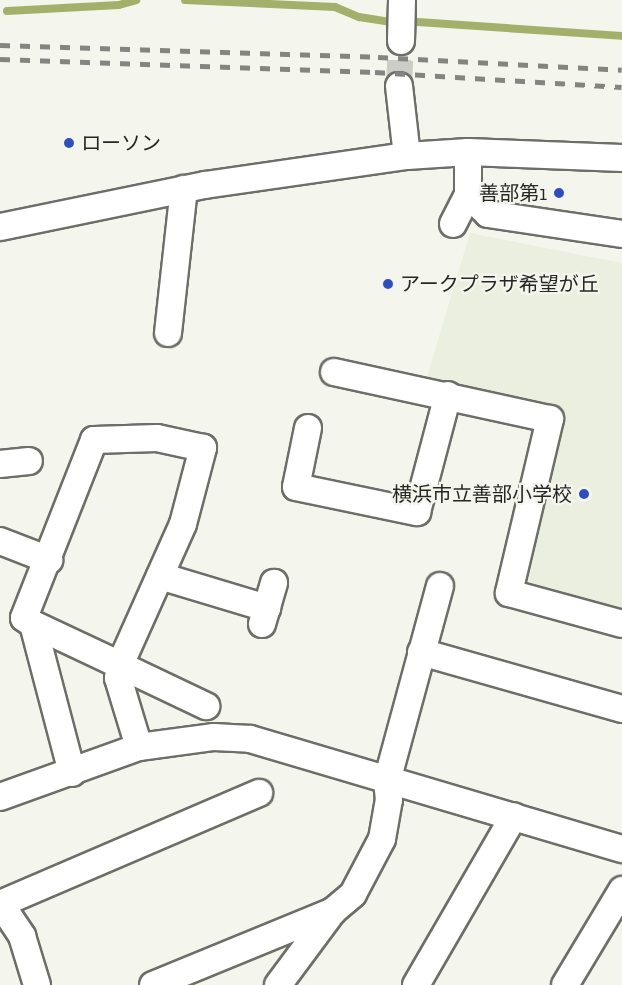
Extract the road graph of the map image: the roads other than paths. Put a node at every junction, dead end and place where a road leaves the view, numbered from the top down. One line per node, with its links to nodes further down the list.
1 (402, 0): 2 (street)
2 (401, 40)
3 (399, 86): 5 (street)
4 (468, 152): 5 (street); 6 (street); 8 (street)
5 (407, 156): 7 (street)
6 (622, 158)
7 (183, 189): 10 (street); 12 (street)
8 (468, 194): 9 (street); 11 (street)
9 (453, 224)
10 (0, 227)
11 (622, 234)
12 (168, 333)
13 (334, 372): 14 (street)
14 (448, 394): 15 (street); 24 (street)
15 (308, 428)
16 (29, 461): 17 (street)
17 (0, 464)
18 (0, 541): 19 (street)
19 (49, 560): 20 (street); 23 (street)
20 (160, 576): 21 (street); 26 (street)
21 (274, 582)
22 (440, 586): 25 (street)
23 (33, 624): 26 (street); 30 (street)
24 (622, 624)
25 (421, 652): 28 (street); 31 (street)
26 (120, 665): 27 (street); 29 (street)
27 (206, 706)
28 (622, 709)
29 (139, 747): 30 (street); 31 (street)
30 (72, 773): 33 (street)
31 (387, 781): 34 (street); 38 (street)
32 (260, 794): 37 (street)
33 (0, 797)
34 (514, 816): 35 (street); 42 (street)
35 (622, 849)
36 (622, 890): 43 (street)
37 (0, 904): 39 (street)
38 (333, 911): 40 (street); 41 (street)
39 (37, 985)
40 (153, 985)
41 (278, 985)
42 (416, 985)
43 (566, 985)

